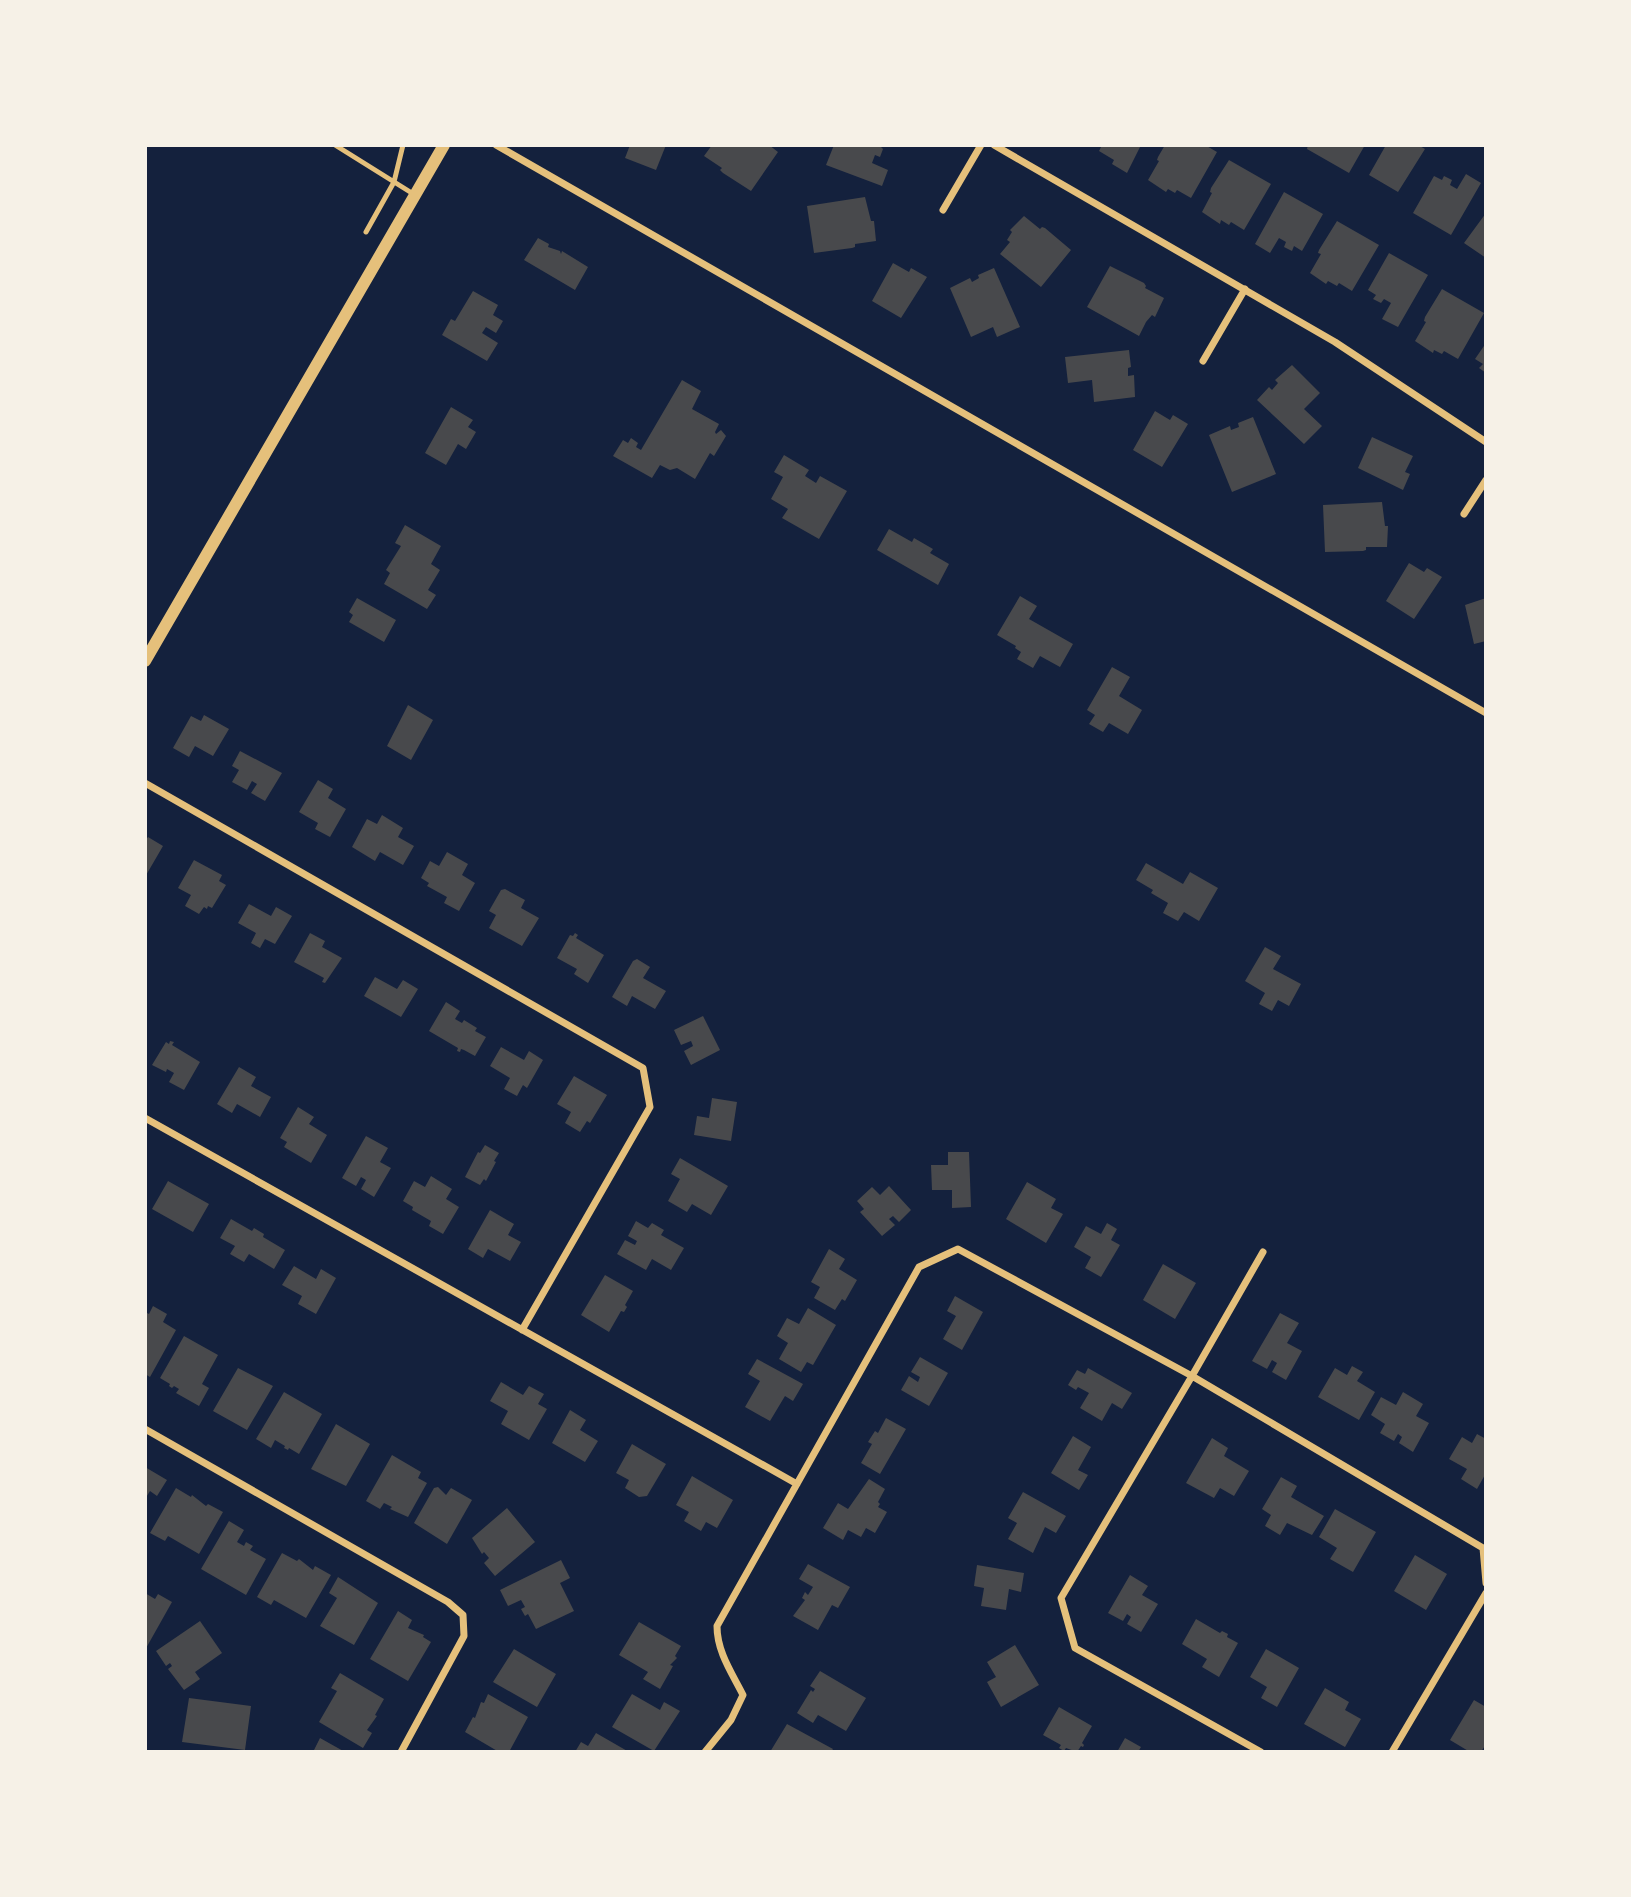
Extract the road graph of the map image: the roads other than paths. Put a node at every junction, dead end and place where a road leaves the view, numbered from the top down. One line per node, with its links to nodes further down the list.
1 (335, 145): 7 (lane)
2 (403, 145): 7 (lane)
3 (444, 145): 8 (street)
4 (496, 145): 17 (street)
5 (981, 145): 9 (street)
6 (994, 145): 11 (street)
7 (394, 182): 8 (lane); 10 (lane)
8 (415, 195): 16 (street)
9 (943, 210)
10 (366, 232)
11 (1245, 289): 12 (street); 13 (street)
12 (1203, 361)
13 (1486, 442)
14 (1486, 480): 15 (street)
15 (1464, 514)
16 (145, 661)
17 (1486, 713)
18 (145, 782): 21 (street)
19 (145, 1118): 21 (street)
20 (1264, 1252): 22 (street)
21 (522, 1330): 24 (street)
22 (1192, 1376): 24 (street); 25 (street); 29 (street)
23 (145, 1429): 27 (street)
24 (797, 1484): 28 (street)
25 (1486, 1583)
26 (1486, 1593): 30 (street)
27 (401, 1752)
28 (705, 1752)
29 (1261, 1752)
30 (1392, 1752)

